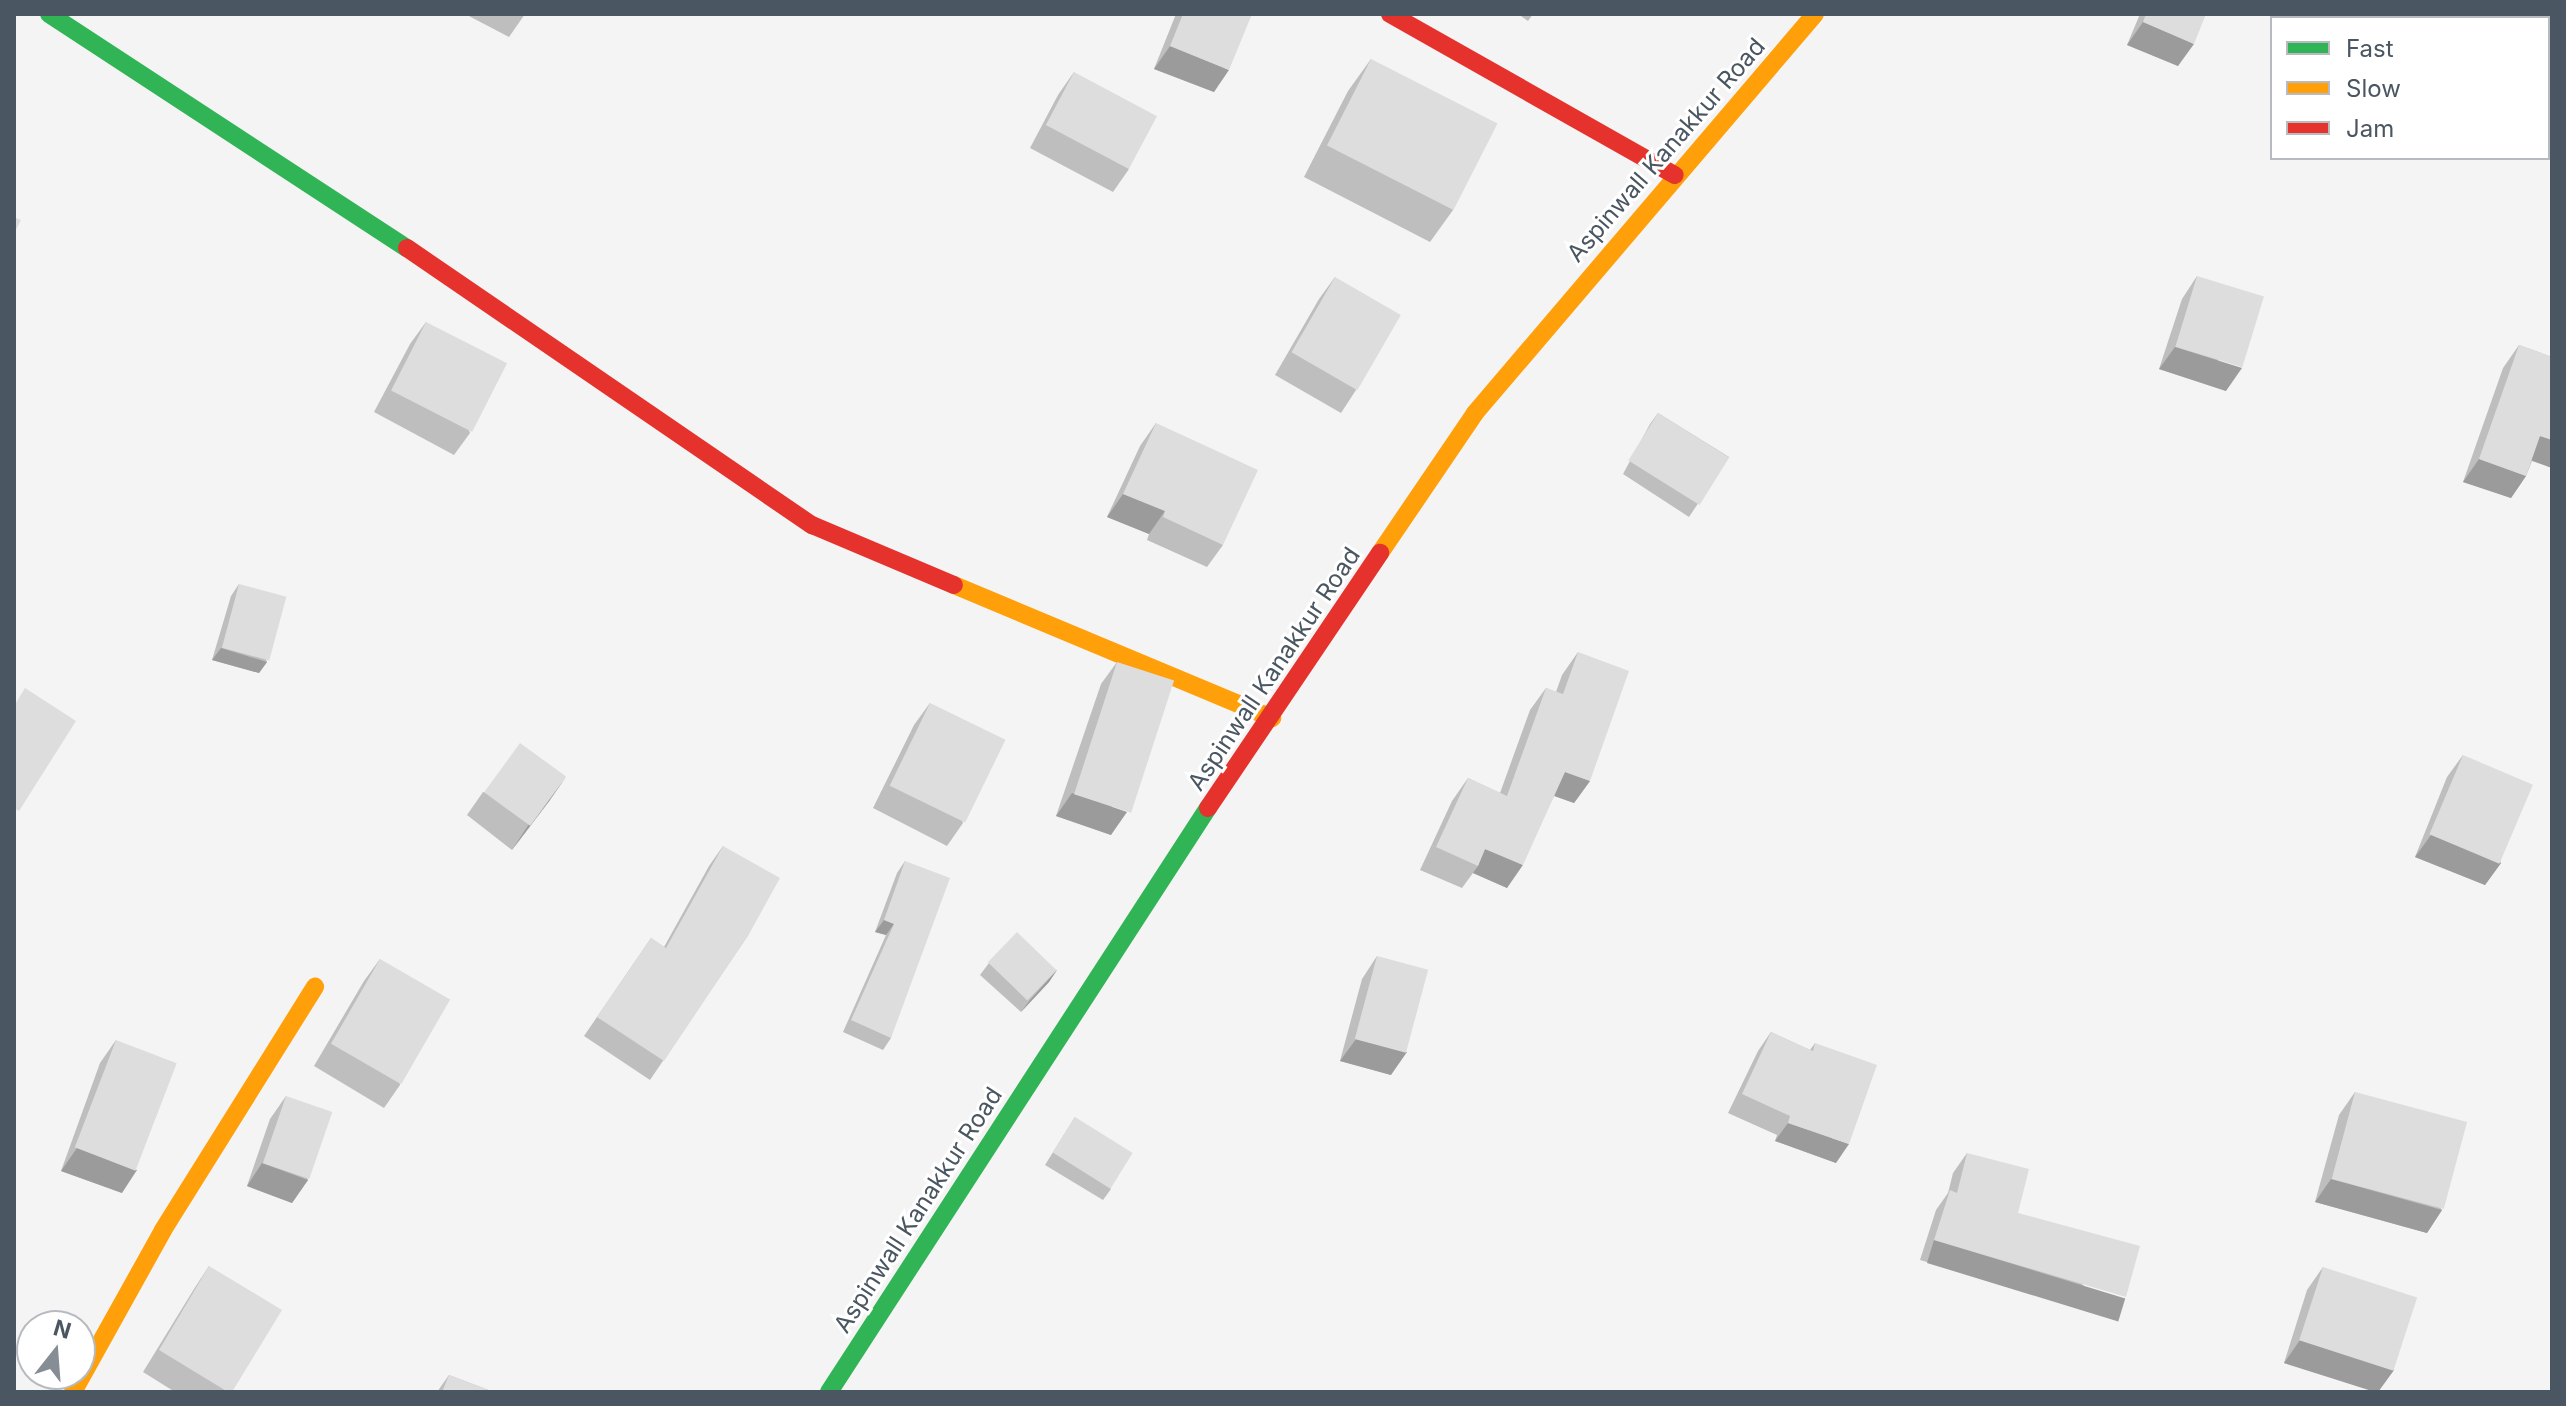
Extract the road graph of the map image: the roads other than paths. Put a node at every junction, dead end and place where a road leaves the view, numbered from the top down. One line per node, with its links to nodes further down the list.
1 (49, 14): 5 (street)
2 (1390, 14): 4 (street)
3 (1815, 14): 4 (street, Aspinwall Kanakkur Road)
4 (1675, 175): 5 (street, Aspinwall Kanakkur Road)
5 (1272, 718): 8 (street, Aspinwall Kanakkur Road)
6 (315, 987): 7 (street)
7 (73, 1392)
8 (829, 1392)

